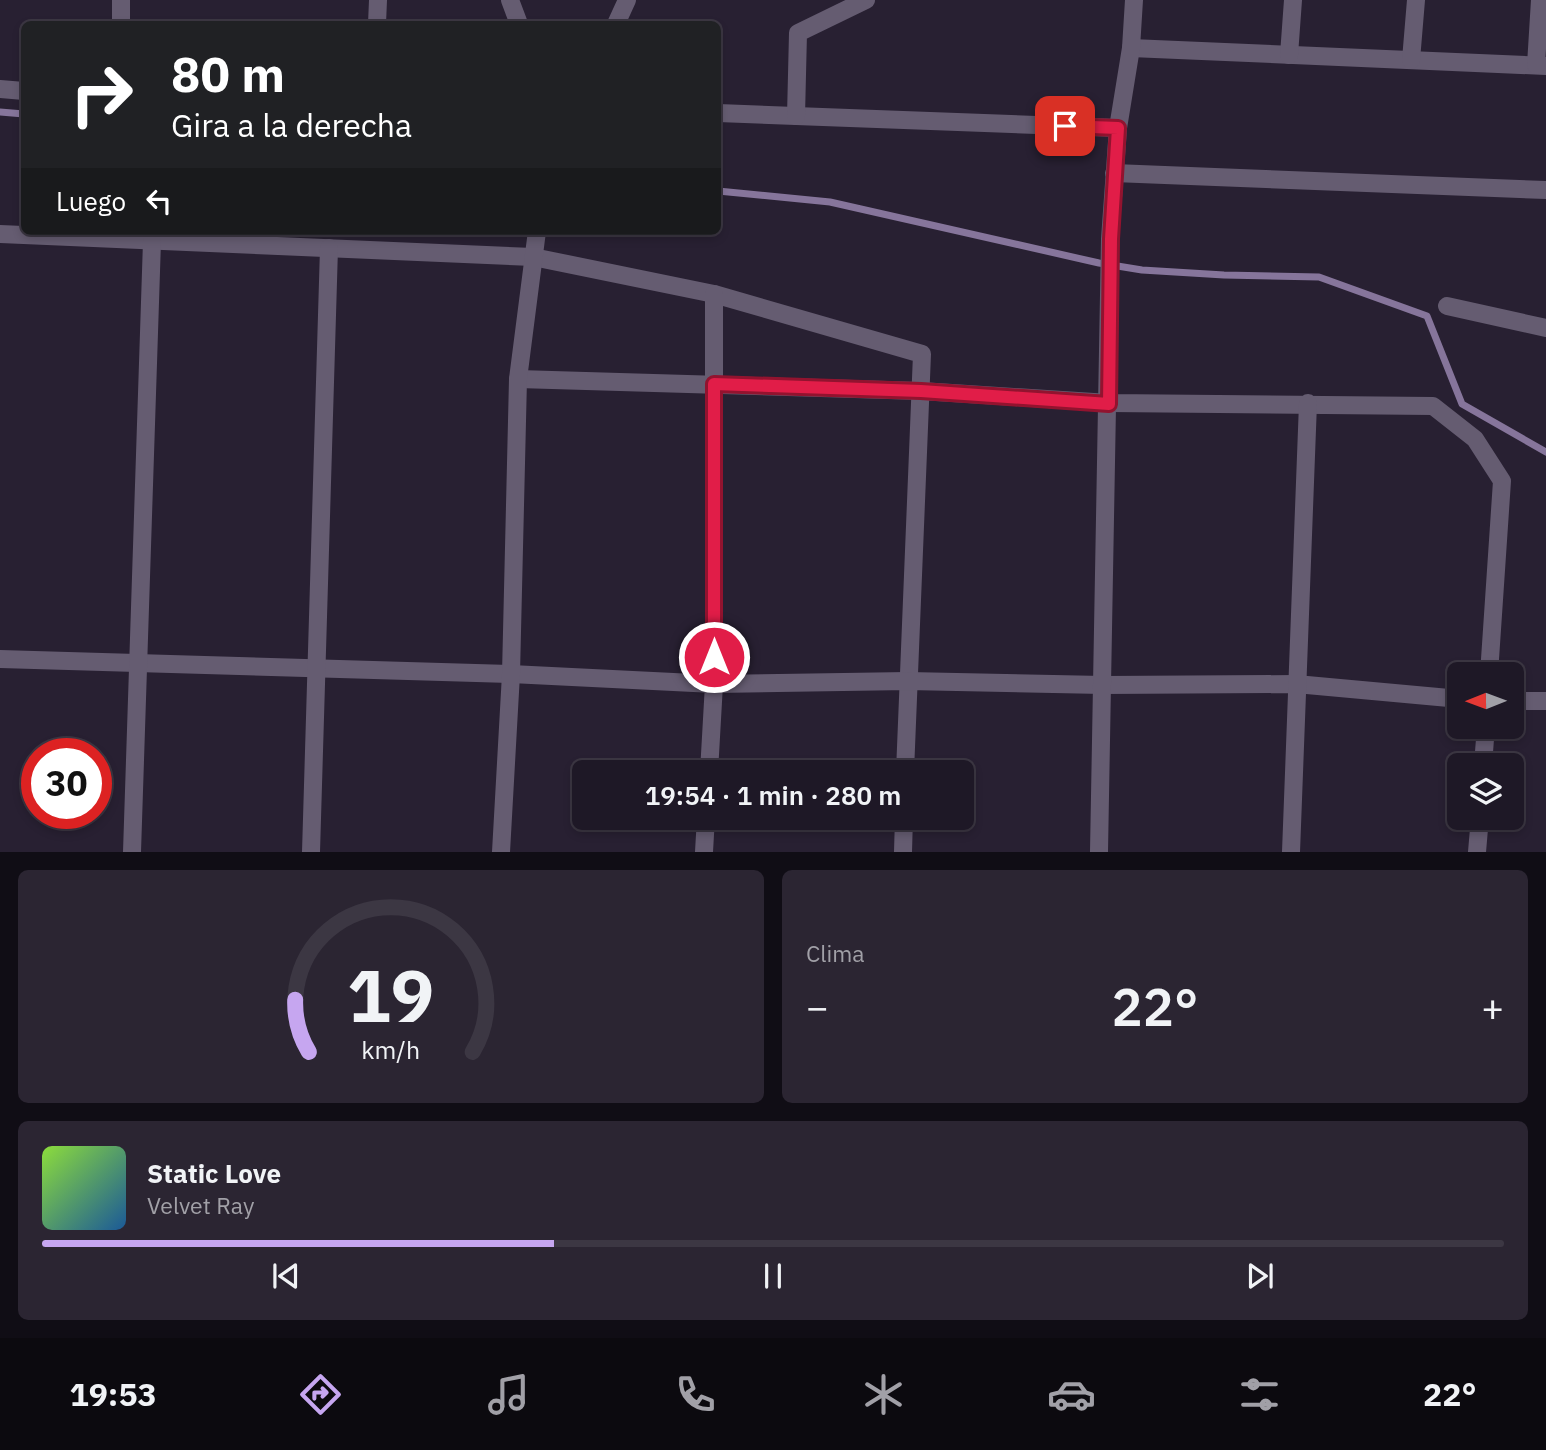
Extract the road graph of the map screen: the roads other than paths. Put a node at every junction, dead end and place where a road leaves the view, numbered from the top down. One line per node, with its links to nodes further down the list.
1 (121, 0): 10 (street)
2 (378, 0): 11 (street)
3 (510, 0): 12 (street)
4 (627, 0): 13 (street)
5 (866, 0): 21 (street)
6 (1134, 0): 14 (street)
7 (1293, 0): 15 (street)
8 (1416, 0): 16 (street)
9 (1540, 0): 17 (street)
10 (121, 21)
11 (377, 21)
12 (518, 21)
13 (617, 21)
14 (1131, 48): 15 (street); 22 (street)
15 (1289, 55): 16 (street)
16 (1411, 60): 17 (street)
17 (1541, 66)
18 (0, 89): 19 (street)
19 (21, 90)
20 (721, 113): 21 (street)
21 (796, 116): 22 (street)
22 (1118, 128): 23 (street)
23 (1114, 173): 24 (street); 39 (street)
24 (1546, 190)
25 (0, 234): 26 (street)
26 (21, 235)
27 (22, 235): 29 (street)
28 (536, 235): 31 (street)
29 (152, 241): 30 (street); 42 (street)
30 (329, 248): 31 (street); 43 (street)
31 (533, 257): 32 (street); 35 (street)
32 (714, 294): 36 (street); 37 (street)
33 (1447, 306): 34 (street)
34 (1546, 328)
35 (517, 379): 36 (street); 44 (street)
36 (714, 384): 37 (street); 46 (street)
37 (921, 391): 39 (street); 45 (street)
38 (1308, 403): 39 (street); 41 (street); 47 (street)
39 (1109, 404): 48 (street)
40 (0, 659): 42 (street)
41 (1490, 662)
42 (138, 664): 43 (street); 57 (street)
43 (317, 670): 44 (street); 58 (street)
44 (511, 674): 46 (street); 59 (street)
45 (908, 681): 46 (street); 48 (street); 53 (street)
46 (714, 684): 52 (street)
47 (1296, 684): 48 (street); 49 (street); 63 (street)
48 (1103, 685): 62 (street)
49 (1447, 698)
50 (1524, 701): 51 (street)
51 (1546, 701)
52 (710, 760)
53 (905, 760)
54 (705, 830): 60 (street)
55 (904, 830): 61 (street)
56 (1478, 830): 64 (street)
57 (132, 852)
58 (311, 852)
59 (501, 852)
60 (704, 852)
61 (903, 852)
62 (1099, 852)
63 (1292, 852)
64 (1477, 852)

